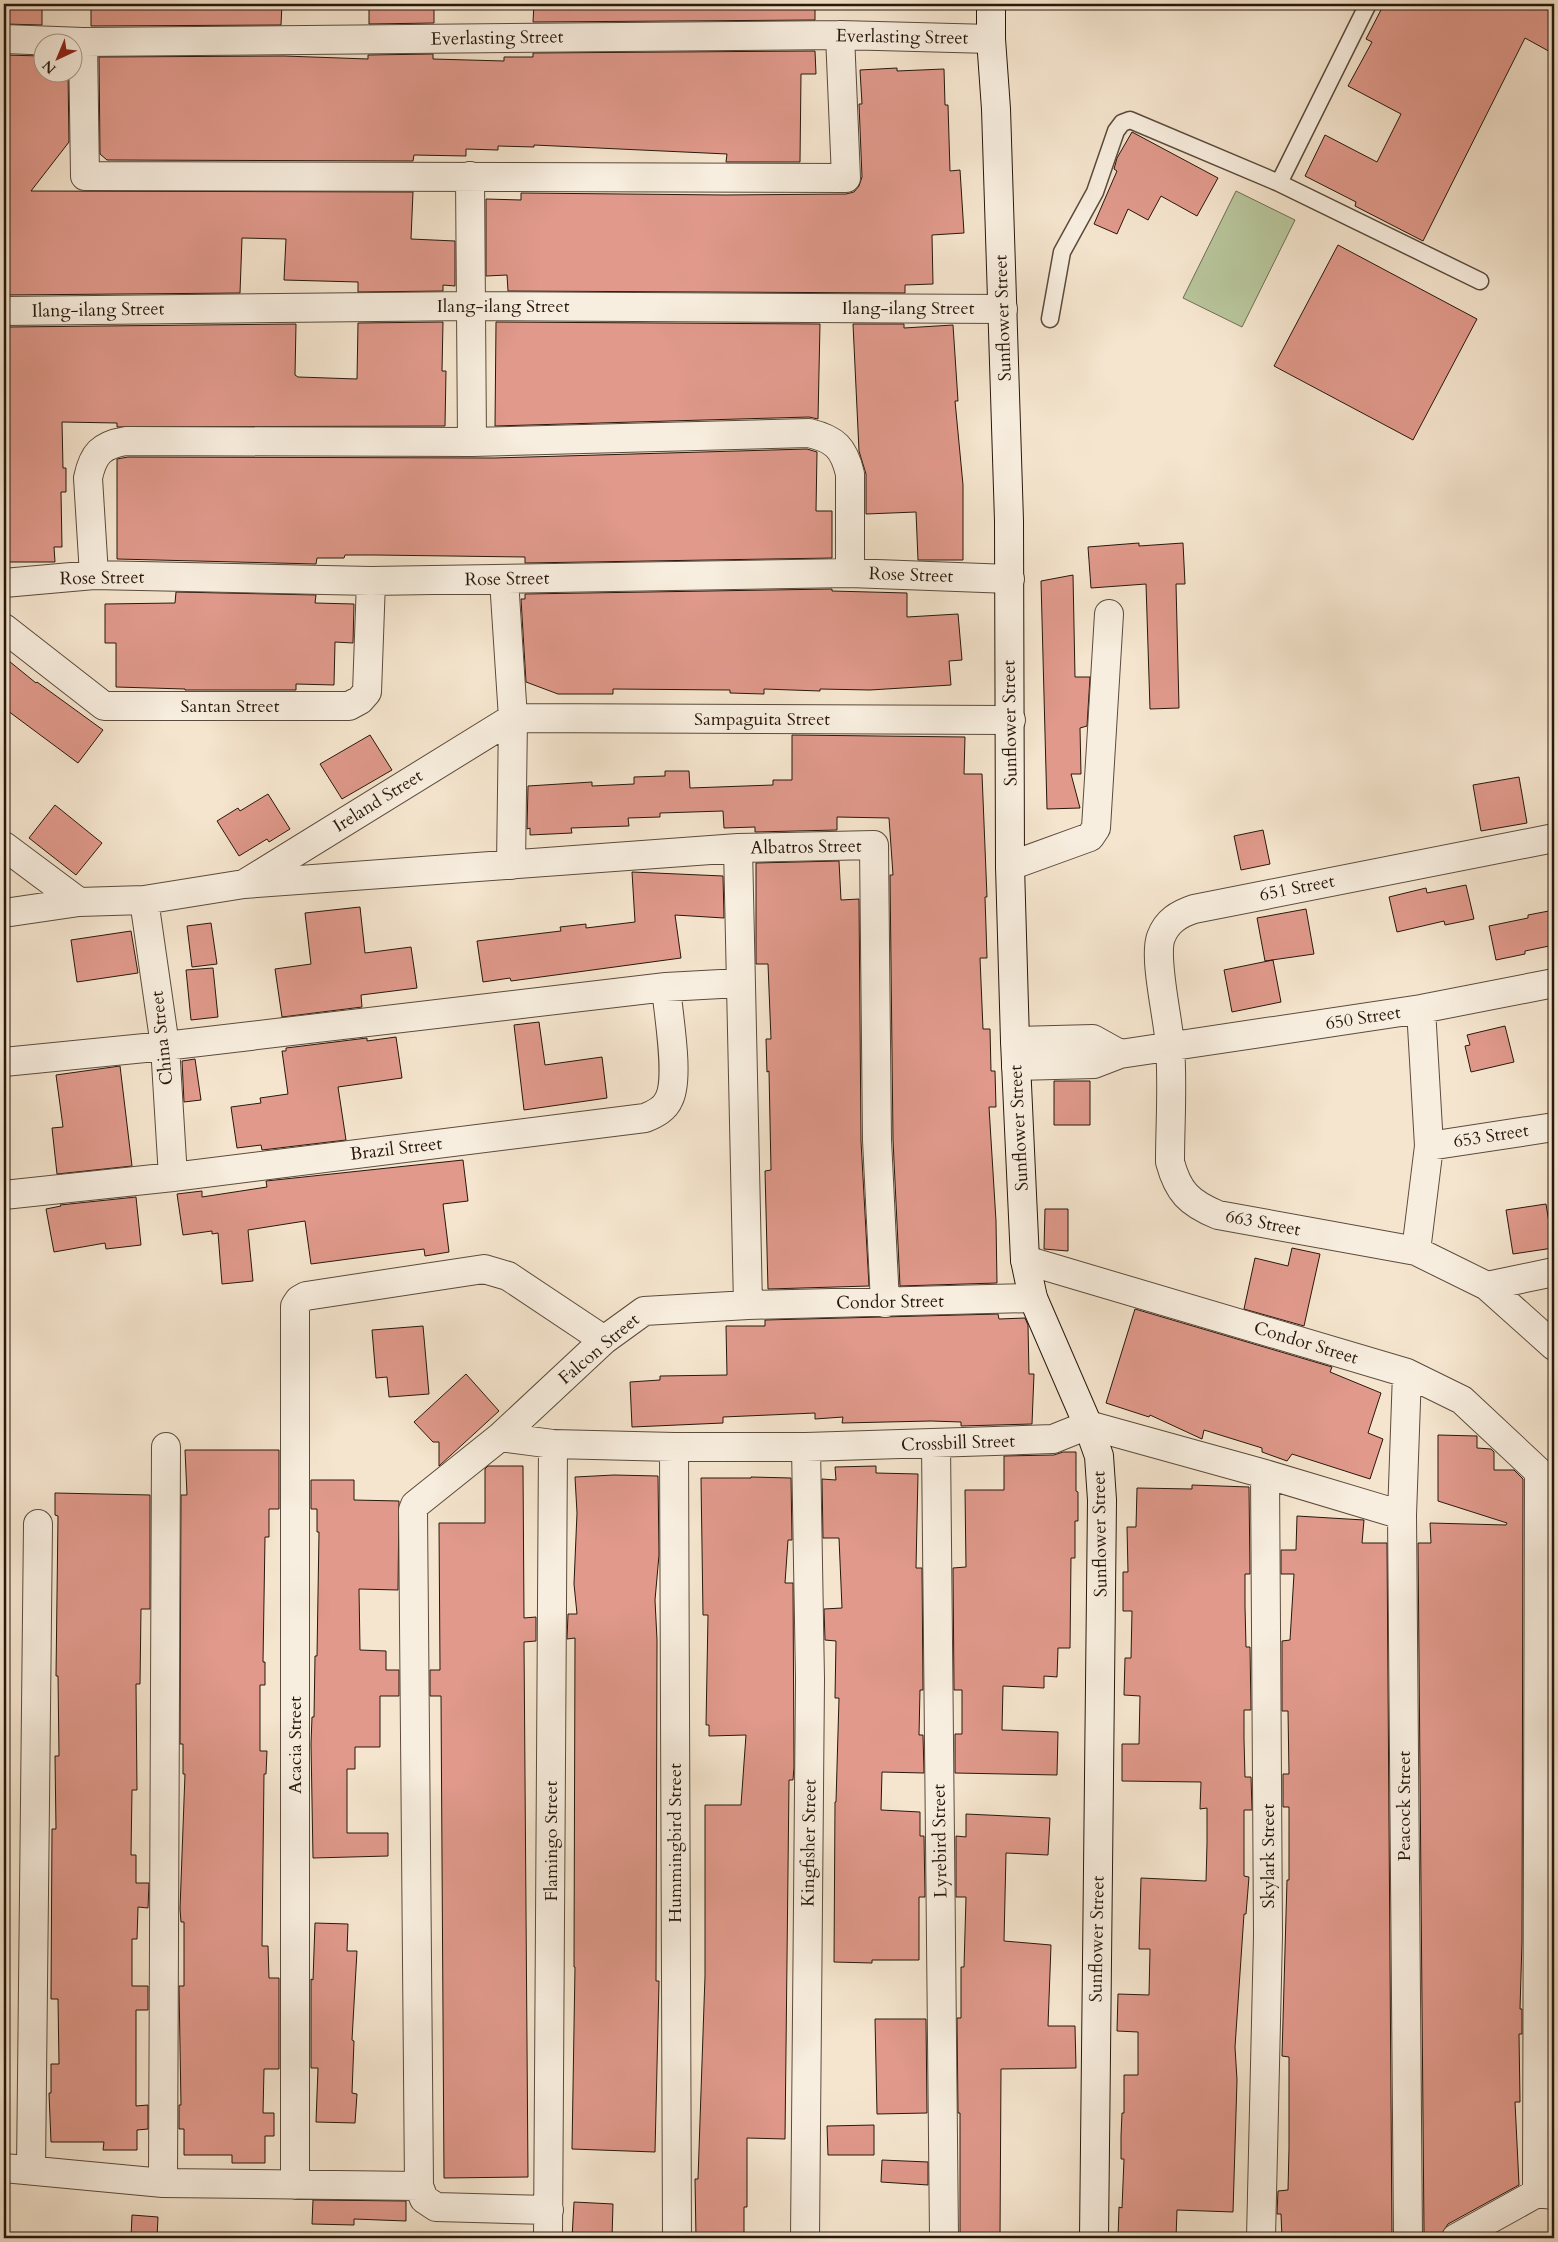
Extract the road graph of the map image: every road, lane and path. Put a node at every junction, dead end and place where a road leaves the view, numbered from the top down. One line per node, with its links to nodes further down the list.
1 (991, 4): 5 (street, Sunflower Street)
2 (1368, 4): 8 (lane)
3 (840, 35): 5 (street, Everlasting Street); 6 (street, Everlasting Street); 7 (street)
4 (4, 39): 6 (street, Everlasting Street)
5 (991, 39): 11 (street, Sunflower Street)
6 (83, 42): 7 (street)
7 (470, 176): 10 (street)
8 (1279, 183): 9 (lane); 13 (lane)
9 (1480, 281)
10 (472, 306): 11 (street, Ilang-ilang Street); 12 (street, Ilang-ilang Street); 14 (street)
11 (1003, 309): 17 (street, Sunflower Street)
12 (4, 311)
13 (1050, 319)
14 (472, 442): 15 (street); 16 (street)
15 (850, 573): 17 (street, Rose Street); 18 (street, Rose Street)
16 (94, 575): 19 (street, Rose Street); 20 (street, Rose Street)
17 (1010, 579): 24 (street, Sunflower Street)
18 (504, 580): 19 (street, Rose Street); 23 (street)
19 (371, 581): 22 (street, Santan Street)
20 (4, 583)
21 (1109, 614): 29 (street)
22 (4, 628)
23 (513, 718): 24 (street, Sampaguita Street); 28 (street); 30 (street, Ireland Street)
24 (1010, 720): 29 (street, Sunflower Street)
25 (1554, 838): 39 (street, 651 Street)
26 (4, 846): 32 (street)
27 (738, 848): 28 (street); 34 (street, Albatros Street); 51 (street, Albatros Street)
28 (511, 865): 30 (street)
29 (1010, 866): 40 (street, Sunflower Street)
30 (244, 884): 31 (street)
31 (144, 900): 32 (street); 38 (street, China Street)
32 (79, 902): 33 (street)
33 (4, 913)
34 (739, 983): 36 (street); 52 (street, Albatros Street)
35 (1554, 983): 37 (street, 650 Street)
36 (666, 987): 38 (street); 44 (street, Brazil Street)
37 (1421, 1009): 39 (street, 650 Street); 43 (street)
38 (165, 1046): 41 (street); 44 (street, China Street)
39 (1170, 1048): 40 (street, 650 Street); 46 (street, 663 Street)
40 (1016, 1053): 47 (street, Sunflower Street)
41 (4, 1062)
42 (1554, 1127): 43 (street, 653 Street)
43 (1429, 1146): 46 (street)
44 (173, 1177): 45 (street, Brazil Street)
45 (4, 1195)
46 (1416, 1251): 49 (street, 663 Street)
47 (1025, 1260): 50 (street, Sunflower Street); 55 (street, Condor Street)
48 (1554, 1272): 49 (street)
49 (1487, 1286): 54 (street, 663 Street)
50 (1033, 1298): 51 (street, Condor Street); 56 (street, Sunflower Street)
51 (885, 1303): 52 (street, Condor Street)
52 (748, 1305): 53 (street, Falcon Street)
53 (604, 1340): 57 (street, Falcon Street); 70 (street, Acacia Street)
54 (1554, 1346)
55 (1407, 1373): 64 (street, Condor Street); 65 (street, Peacock Street)
56 (1088, 1425): 59 (street, Crossbill Street); 63 (street); 78 (street, Sunflower Street)
57 (500, 1437): 58 (street, Crossbill Street); 71 (street, Falcon Street)
58 (553, 1444): 61 (street, Crossbill Street); 73 (street, Flamingo Street)
59 (936, 1444): 62 (street, Crossbill Street); 77 (street, Lyrebird Street)
60 (166, 1447): 69 (street)
61 (674, 1447): 62 (street, Crossbill Street); 75 (street, Hummingbird Street)
62 (806, 1447): 76 (street, Kingfisher Street)
63 (1265, 1474): 65 (street); 79 (street, Skylark Street)
64 (1547, 1480): 72 (street)
65 (1402, 1515): 80 (street, Peacock Street)
66 (38, 1524): 68 (street)
67 (4, 2168): 68 (street)
68 (31, 2170): 69 (street)
69 (163, 2184): 70 (street)
70 (295, 2185): 71 (street)
71 (419, 2186): 73 (street)
72 (1546, 2194): 81 (street)
73 (550, 2210): 74 (street, Flamingo Street)
74 (548, 2238)
75 (676, 2238)
76 (805, 2238)
77 (944, 2238)
78 (1094, 2238)
79 (1261, 2238)
80 (1408, 2238)
81 (1456, 2238)

